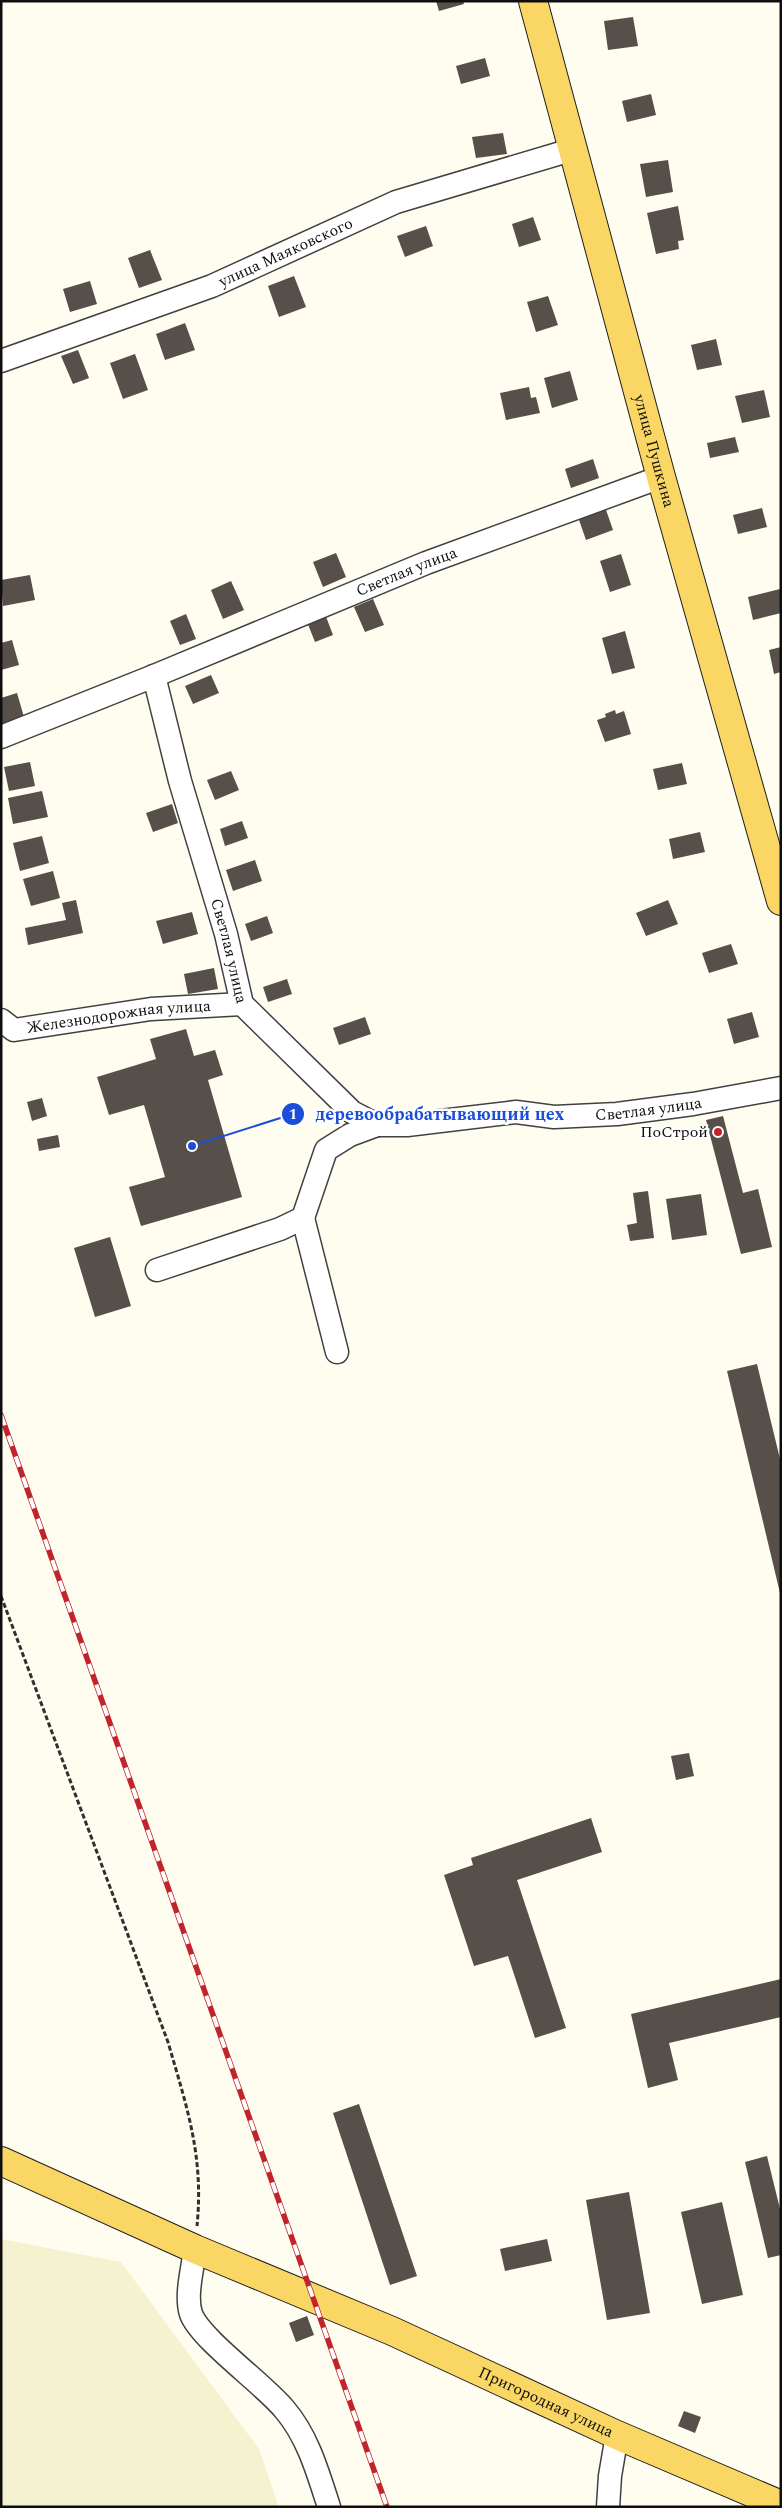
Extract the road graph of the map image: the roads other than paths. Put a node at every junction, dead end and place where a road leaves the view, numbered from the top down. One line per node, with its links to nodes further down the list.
1 (533, 1): 2 (main road, улица Пушкина)
2 (571, 150): 3 (street, улица Маяковского); 4 (main road, улица Пушкина)
3 (1, 361)
4 (661, 477): 5 (street, Светлая улица); 7 (main road, улица Пушкина)
5 (154, 676): 6 (street, Светлая улица); 8 (street, Светлая улица)
6 (1, 737)
7 (781, 901)
8 (242, 1004): 9 (street, Железнодорожная улица); 11 (street, Светлая улица)
9 (1, 1020)
10 (781, 1088): 11 (street, Светлая улица)
11 (377, 1125): 12 (street)
12 (303, 1218): 13 (street); 14 (street)
13 (157, 1270)
14 (337, 1352)
15 (1, 2161): 16 (main road, Пригородная улица)
16 (195, 2249): 17 (main road, Пригородная улица); 19 (street)
17 (617, 2435): 18 (main road, Пригородная улица); 20 (street)
18 (781, 2505)
19 (329, 2507)
20 (608, 2507)

